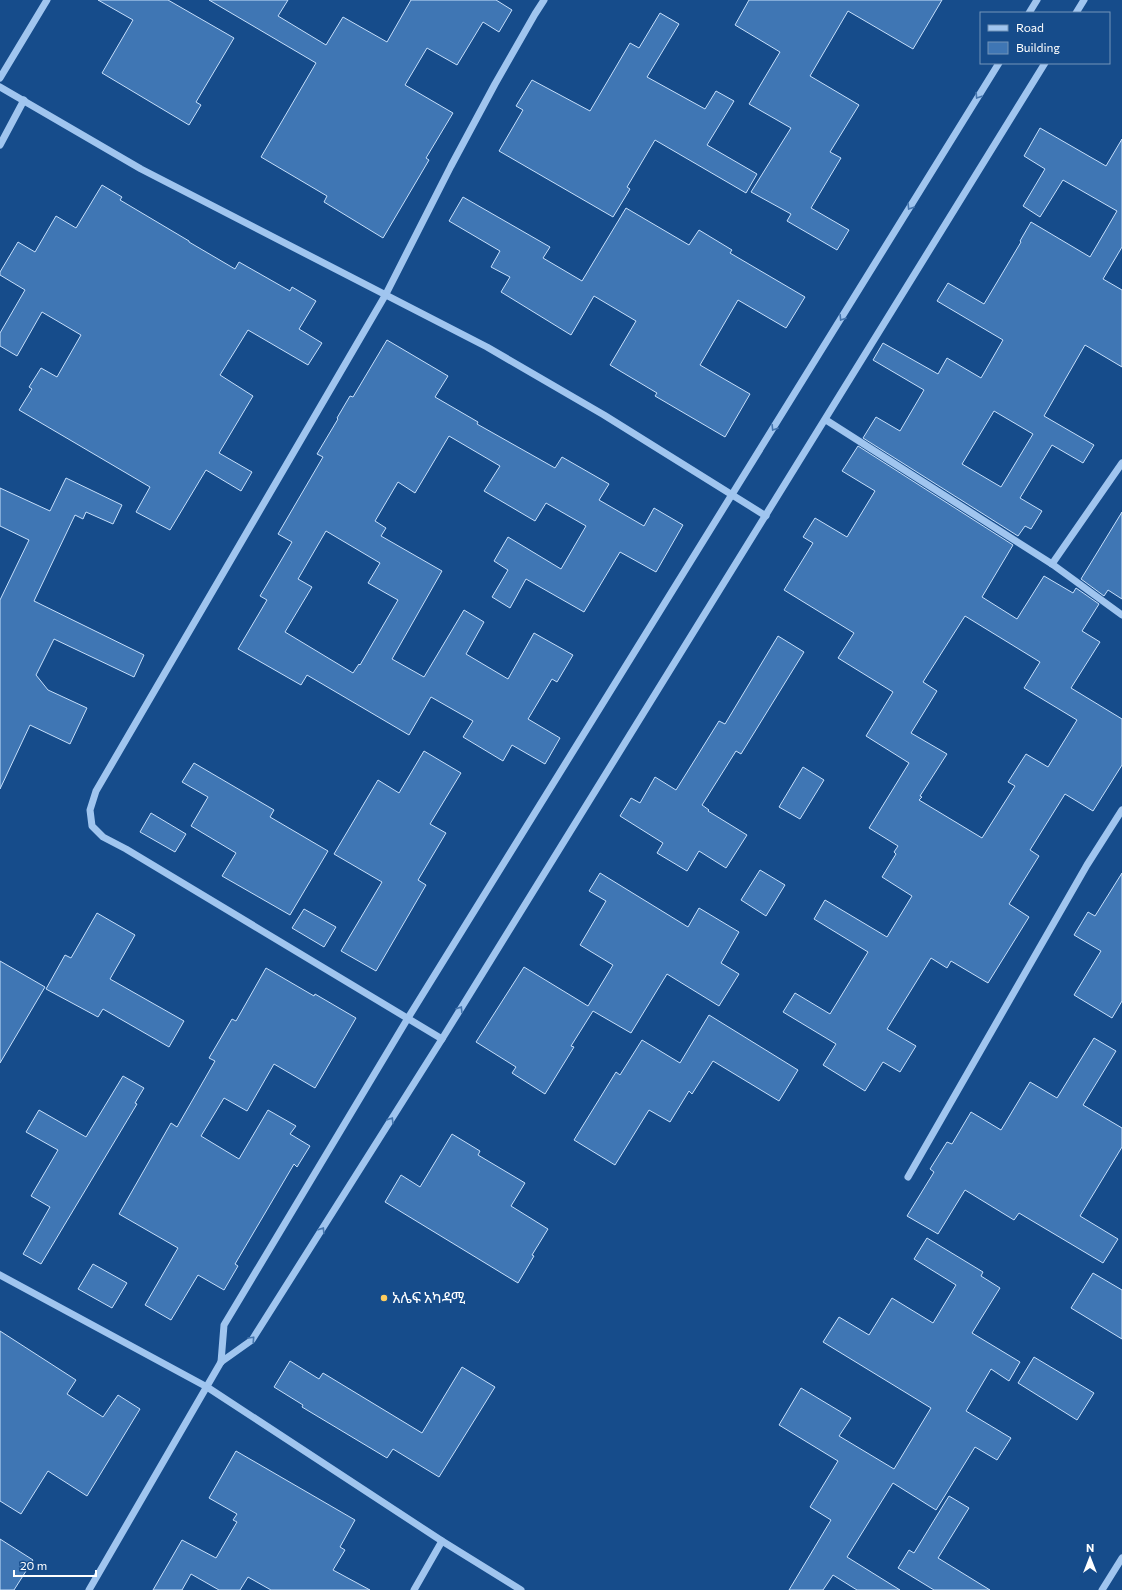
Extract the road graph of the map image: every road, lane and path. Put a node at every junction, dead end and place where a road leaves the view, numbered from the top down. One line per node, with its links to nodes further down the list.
1 (47, 0): 9 (street)
2 (544, 0): 13 (street)
3 (1037, 0): 5 (street)
4 (1084, 0): 6 (street)
5 (1030, 12)
6 (1077, 12)
7 (997, 64): 16 (street, one-way to 16)
8 (1044, 64): 14 (street)
9 (0, 78)
10 (0, 87): 11 (street)
11 (24, 100): 12 (street); 13 (street)
12 (0, 145)
13 (386, 294): 16 (street); 21 (street)
14 (826, 420): 17 (street); 18 (street)
15 (1122, 463): 18 (street)
16 (732, 495): 17 (street); 21 (street)
17 (766, 516): 22 (street, one-way to 17)
18 (1052, 564): 19 (street)
19 (1122, 615)
20 (1122, 810): 23 (street)
21 (408, 1018): 22 (street); 25 (street)
22 (442, 1039): 25 (street, one-way to 22)
23 (908, 1177)
24 (0, 1275): 26 (street)
25 (221, 1362): 26 (street)
26 (207, 1386): 27 (street); 29 (street)
27 (442, 1541): 30 (street); 31 (street)
28 (1122, 1558): 32 (street)
29 (89, 1590)
30 (414, 1590)
31 (521, 1590)
32 (1102, 1590)

